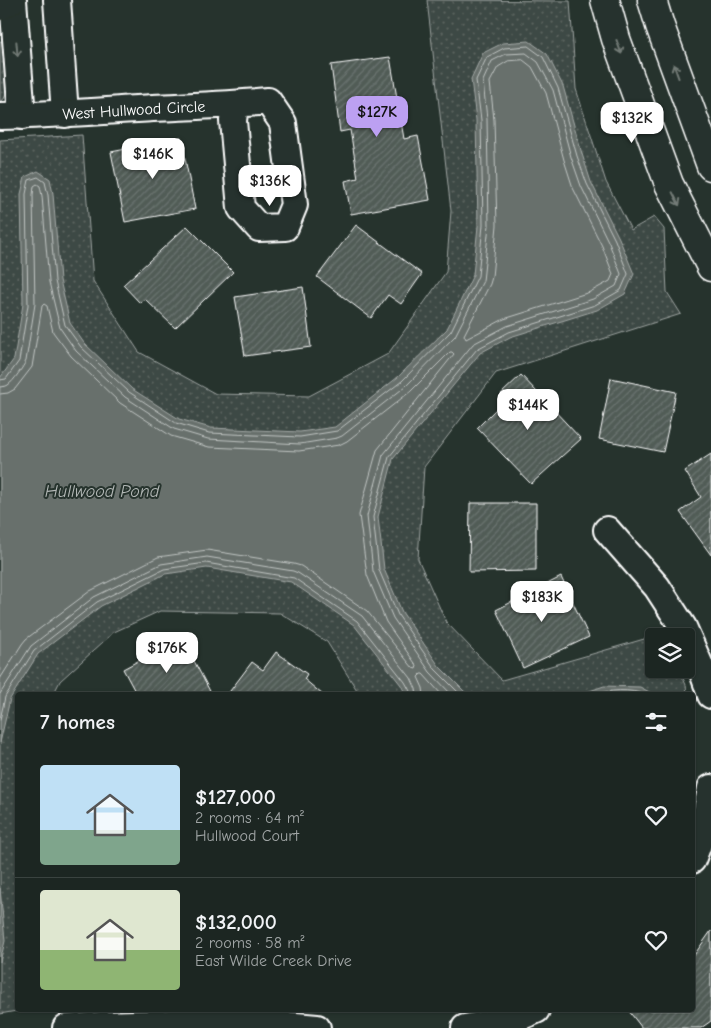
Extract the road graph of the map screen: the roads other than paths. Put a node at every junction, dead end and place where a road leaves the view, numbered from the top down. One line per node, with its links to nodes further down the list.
1 (12, 0): 5 (street); 8 (street, one-way to 8)
2 (58, 0): 7 (street)
3 (605, 0): 10 (street, one-way to 10)
4 (652, 0): 9 (street, one-way to 4)
5 (0, 6)
6 (235, 104): 6 (street, West Hullwood Circle); 7 (street, West Hullwood Circle)
7 (64, 114): 8 (street, West Hullwood Circle)
8 (11, 116)
9 (711, 166)
10 (711, 268)
11 (607, 530): 12 (street)
12 (709, 681)
13 (711, 788): 14 (street)
14 (695, 853)
15 (531, 1012): 20 (street)
16 (241, 1015): 17 (street); 19 (street)
17 (181, 1017): 18 (street)
18 (66, 1028)
19 (316, 1028)
20 (465, 1028)

